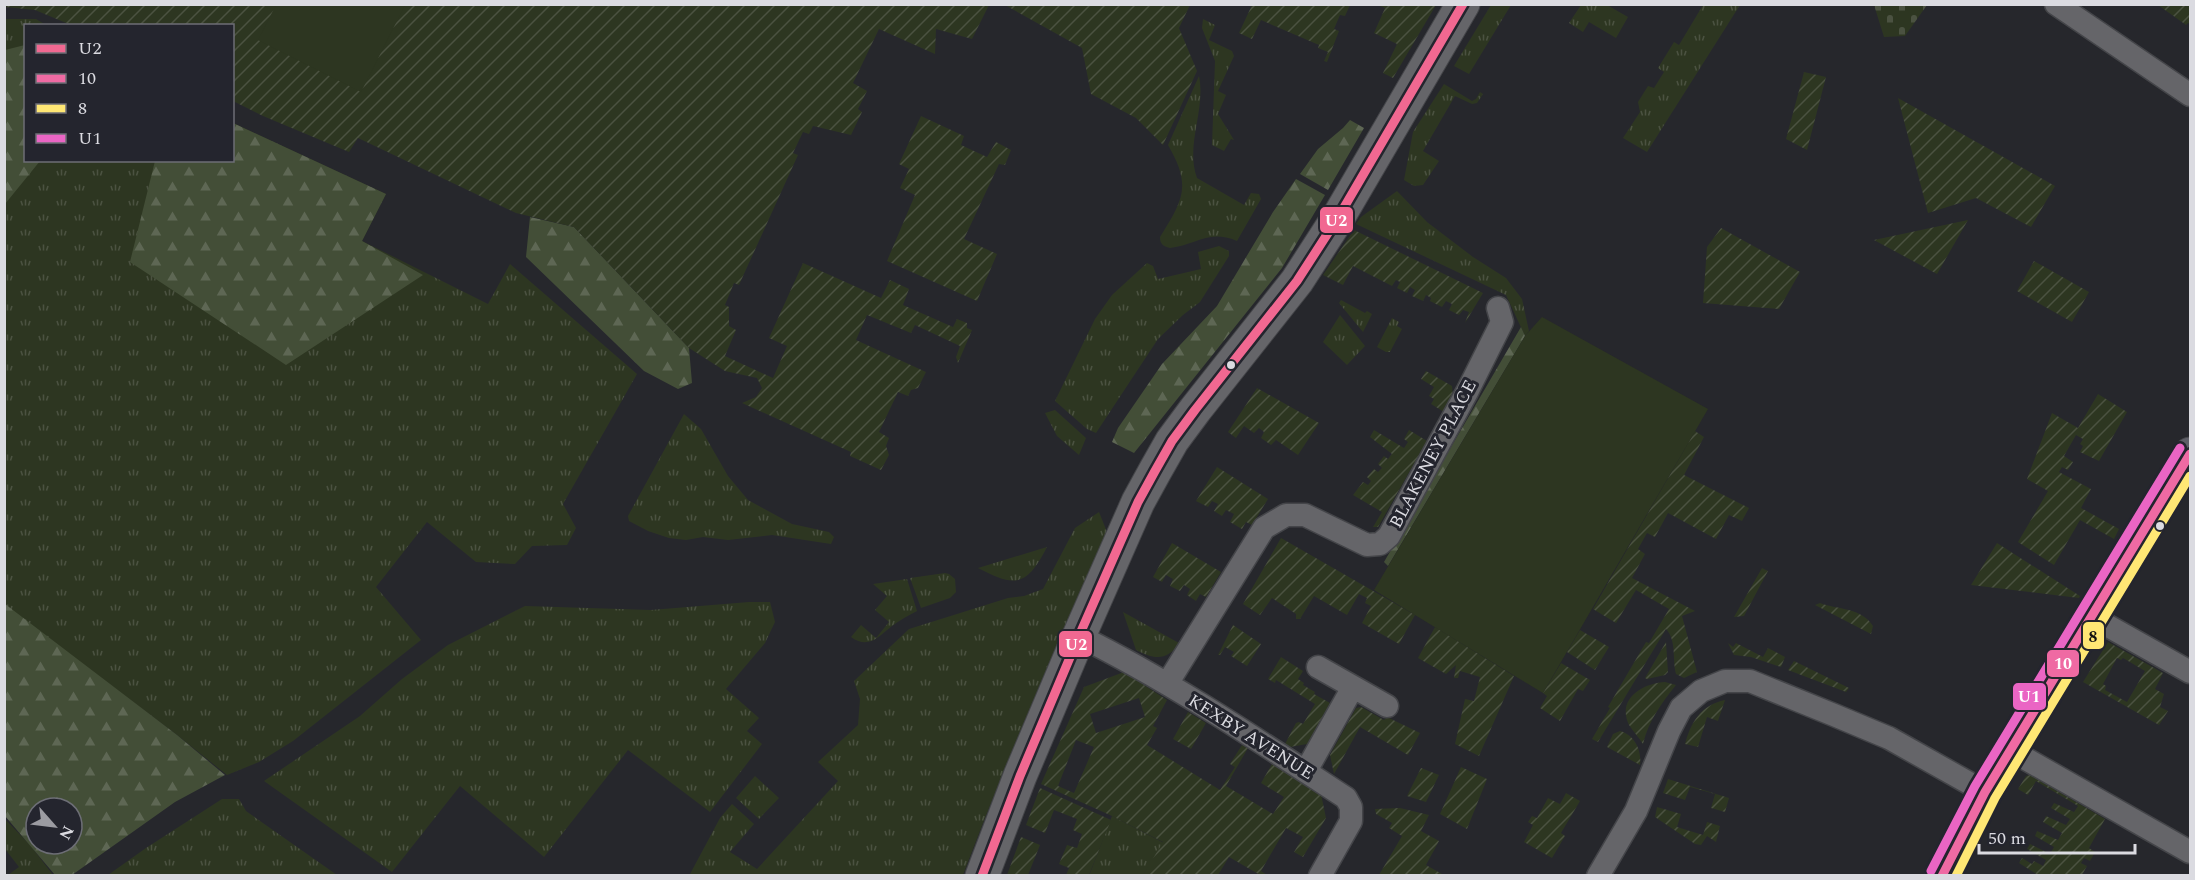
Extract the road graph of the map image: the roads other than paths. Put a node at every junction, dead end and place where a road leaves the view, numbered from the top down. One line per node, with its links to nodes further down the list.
1 (1463, 4): 7 (street)
2 (2056, 4): 3 (street)
3 (2190, 95)
4 (1498, 308): 10 (street, BLAKENEY PLACE)
5 (2190, 454): 6 (main road)
6 (2092, 617): 9 (street); 13 (main road)
7 (1079, 636): 10 (street, KEXBY AVENUE); 17 (street)
8 (1318, 667): 11 (street)
9 (2190, 672)
10 (1167, 684): 14 (street, KEXBY AVENUE)
11 (1353, 687): 12 (street); 14 (street)
12 (1387, 706)
13 (2010, 750): 15 (main road); 16 (street)
14 (1306, 771): 18 (street, KEXBY AVENUE)
15 (1985, 792): 19 (street); 20 (main road)
16 (2190, 852)
17 (982, 876)
18 (1320, 876)
19 (1598, 876)
20 (1942, 876)

